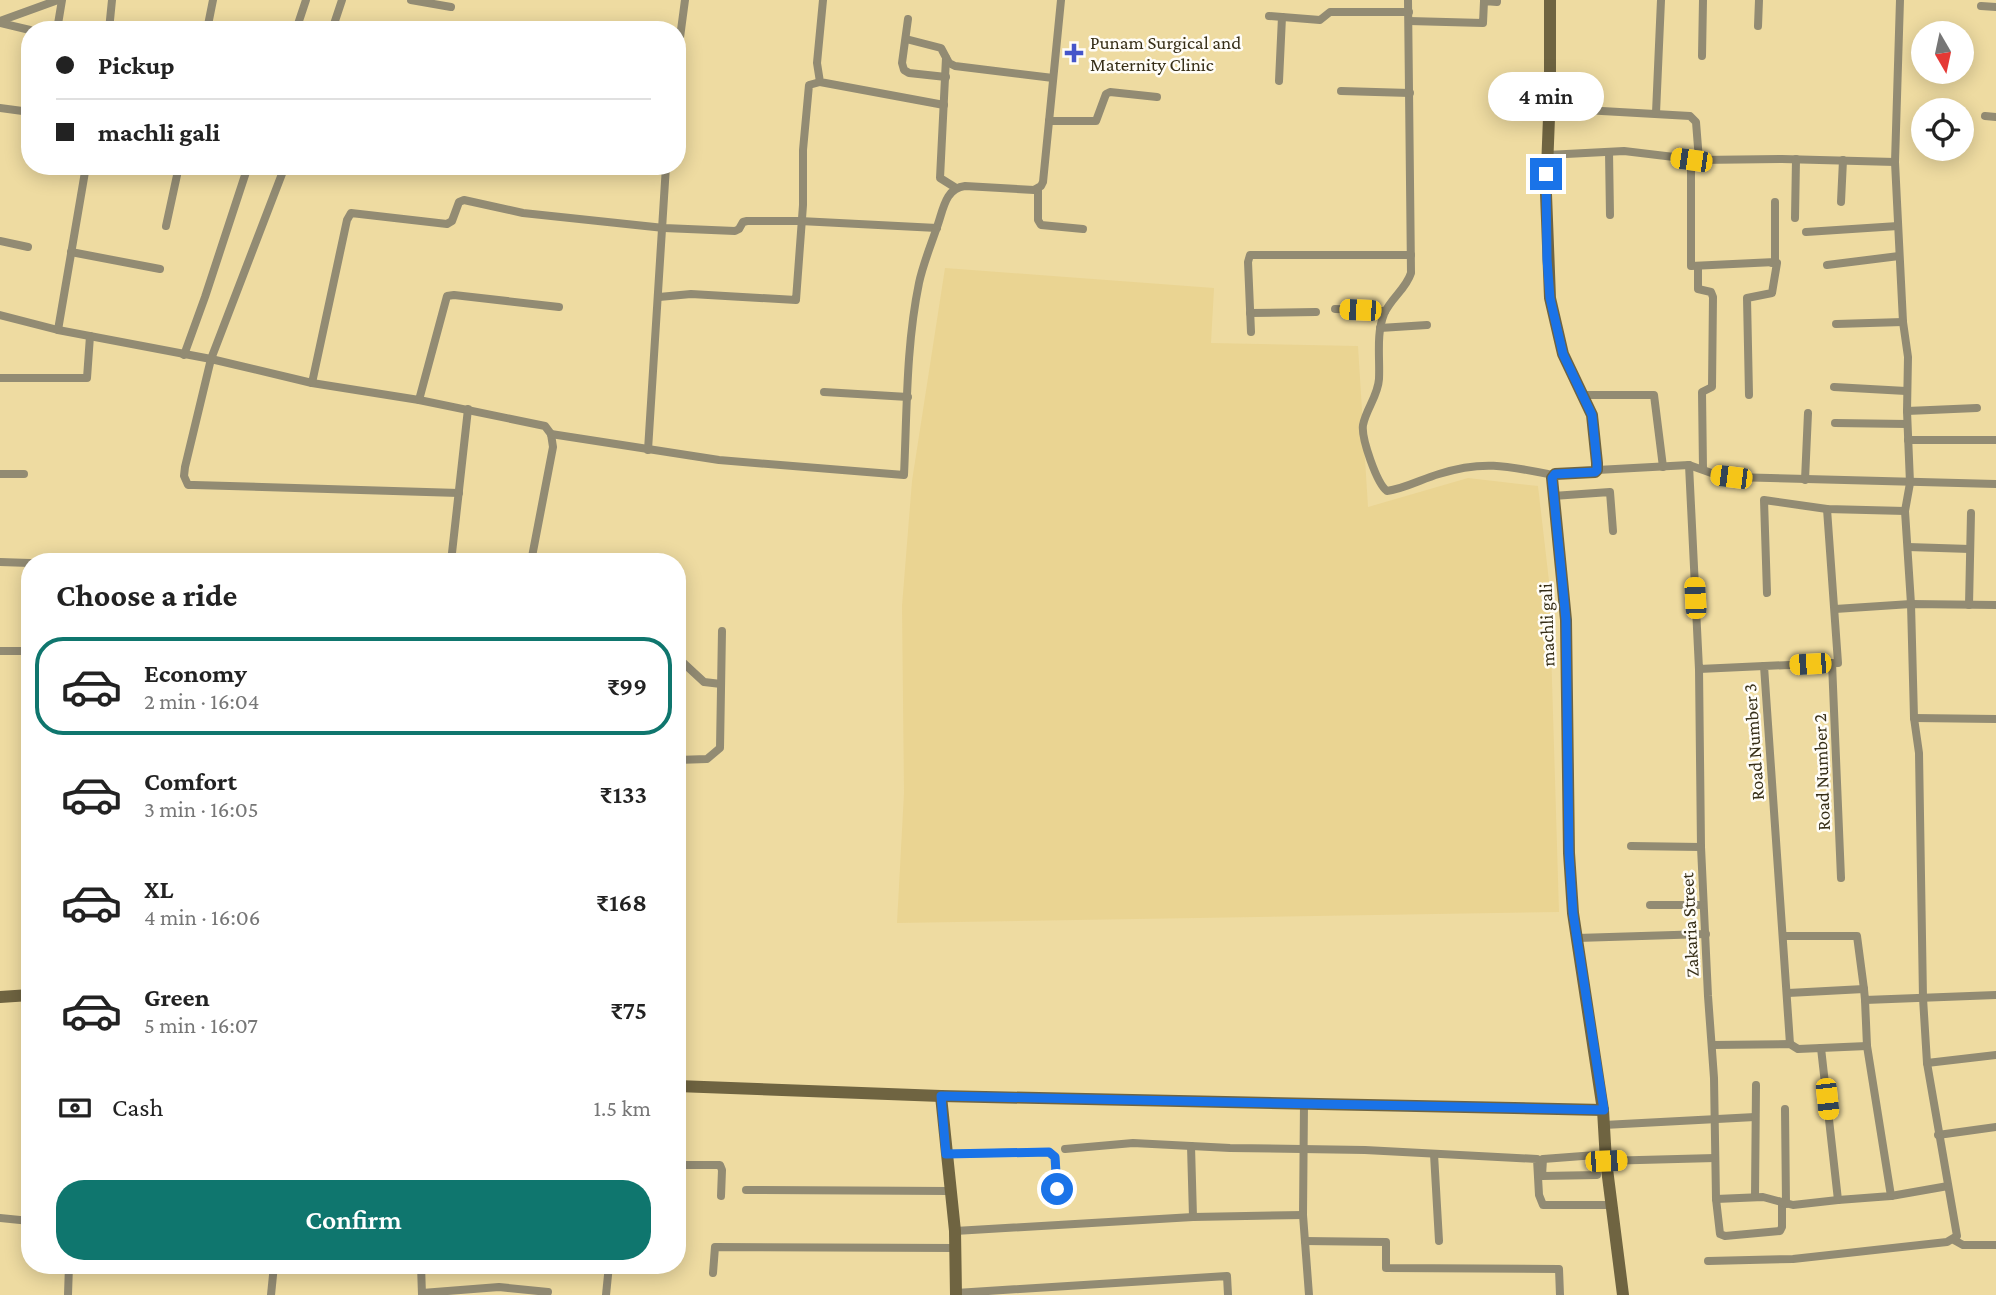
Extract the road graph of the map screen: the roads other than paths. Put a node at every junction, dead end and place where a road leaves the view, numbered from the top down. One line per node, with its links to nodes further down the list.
1 (60, 0): 24 (street); 30 (street)
2 (111, 0): 25 (street)
3 (212, 0): 26 (street)
4 (306, 0): 27 (street)
5 (342, 0): 28 (street)
6 (411, 0): 18 (street)
7 (685, 0): 29 (street)
8 (822, 0): 39 (street)
9 (1061, 0): 37 (street)
10 (1408, 0): 21 (street)
11 (1497, 0): 21 (street)
12 (1549, 0): 45 (street)
13 (1661, 0): 47 (street)
14 (1703, 0): 34 (street)
15 (1759, 0): 31 (street)
16 (1900, 0): 56 (street)
17 (1981, 6): 19 (street)
18 (451, 7)
19 (1996, 7)
20 (1269, 16): 22 (street)
21 (1409, 16): 22 (street); 41 (street)
22 (1282, 17): 38 (street)
23 (908, 19): 33 (street)
24 (58, 21)
25 (110, 21)
26 (208, 21)
27 (299, 21)
28 (335, 21)
29 (682, 21)
30 (0, 22): 32 (street)
31 (1758, 26)
32 (21, 28)
33 (906, 39): 35 (street); 36 (street)
34 (1702, 57)
35 (946, 58): 36 (street); 37 (street)
36 (946, 76): 43 (street)
37 (1054, 78): 50 (street)
38 (1279, 81)
39 (820, 82): 43 (street); 68 (street)
40 (1340, 92): 41 (street)
41 (1410, 93): 78 (street)
42 (1157, 97): 50 (street)
43 (944, 105): 62 (street)
44 (0, 107): 46 (street)
45 (1549, 108): 47 (street); 52 (street)
46 (21, 110)
47 (1656, 114): 54 (street)
48 (1985, 116): 49 (street)
49 (1996, 117)
50 (1049, 121): 63 (street)
51 (1609, 152): 52 (street); 54 (street); 66 (street)
52 (1547, 155): 105 (street)
53 (1796, 159): 54 (street); 55 (street); 67 (street)
54 (1695, 160): 82 (street)
55 (1843, 160): 56 (street); 65 (street)
56 (1895, 162): 70 (street)
57 (84, 175): 77 (street)
58 (177, 175): 69 (street)
59 (245, 175): 98 (street)
60 (282, 175): 99 (street)
61 (666, 175): 71 (street)
62 (956, 188): 63 (street); 72 (street)
63 (1038, 188): 73 (street)
64 (1775, 202): 80 (street)
65 (1840, 202)
66 (1610, 215)
67 (1795, 218)
68 (800, 221): 71 (street); 72 (street); 84 (street)
69 (166, 226)
70 (1898, 226): 74 (street); 79 (street)
71 (664, 228): 84 (street); 101 (street)
72 (937, 228): 107 (street)
73 (1083, 229)
74 (1806, 232)
75 (0, 241): 76 (street)
76 (28, 247)
77 (71, 252): 83 (street); 95 (street)
78 (1411, 255): 87 (street); 89 (street)
79 (1899, 256): 81 (street); 91 (street)
80 (1772, 263): 82 (street); 106 (street)
81 (1827, 265)
82 (1698, 266): 121 (street)
83 (160, 269)
84 (659, 298): 118 (street)
85 (559, 307): 108 (street)
86 (1335, 309): 87 (street)
87 (1385, 311): 94 (street)
88 (1316, 312): 89 (street)
89 (1250, 313): 96 (street)
90 (0, 315): 95 (street)
91 (1903, 322): 92 (street); 103 (street)
92 (1836, 324)
93 (1427, 325): 94 (street)
94 (1380, 328): 125 (street)
95 (58, 330): 97 (street)
96 (1251, 332)
97 (90, 337): 98 (street); 100 (street)
98 (184, 355): 99 (street)
99 (212, 359): 101 (street); 129 (street)
100 (0, 378)
101 (312, 383): 108 (street)
102 (1834, 387): 103 (street)
103 (1906, 391): 111 (street)
104 (824, 392): 107 (street)
105 (1584, 395): 120 (street); 122 (street)
106 (1749, 395)
107 (908, 397): 118 (street)
108 (419, 400): 110 (street)
109 (1977, 408): 111 (street)
110 (468, 410): 115 (street); 129 (street)
111 (1907, 411): 114 (street)
112 (1808, 414): 126 (street)
113 (1835, 423): 114 (street)
114 (1907, 424): 116 (street)
115 (551, 434): 118 (street); 138 (street)
116 (1908, 440): 117 (street); 127 (street)
117 (1996, 440)
118 (648, 450)
119 (1689, 464): 120 (street); 121 (street); 152 (street, Zakaria Street)
120 (1663, 467): 122 (street)
121 (1703, 469): 126 (street)
122 (1597, 470): 125 (street)
123 (0, 474): 124 (street)
124 (24, 474)
125 (1553, 475): 130 (street, machli gali)
126 (1805, 480): 127 (street)
127 (1910, 483): 128 (street); 132 (street)
128 (1996, 484)
129 (458, 493): 137 (street)
130 (1553, 496): 134 (street); 164 (street, machli gali)
131 (1827, 509): 132 (street); 141 (street); 145 (street)
132 (1905, 511): 135 (street)
133 (1971, 513): 136 (street)
134 (1613, 531)
135 (1908, 547): 136 (street); 142 (street)
136 (1970, 549): 143 (street)
137 (452, 553)
138 (532, 553)
139 (0, 562): 140 (street)
140 (21, 563)
141 (1767, 593)
142 (1912, 604): 143 (street); 145 (street); 154 (street)
143 (1969, 605): 144 (street)
144 (1996, 605)
145 (1835, 609): 149 (street)
146 (722, 631): 153 (street)
147 (0, 651): 148 (street)
148 (21, 651)
149 (1832, 663): 151 (street, Road Number 3); 159 (street, Road Number 2)
150 (686, 665): 153 (street)
151 (1764, 666): 152 (street); 163 (street, Road Number 3)
152 (1699, 669): 158 (street, Zakaria Street)
153 (721, 684): 156 (street)
154 (1913, 718): 155 (street); 170 (street)
155 (1996, 719)
156 (686, 760)
157 (1631, 846): 158 (street)
158 (1701, 847): 161 (street, Zakaria Street)
159 (1841, 878)
160 (1650, 905): 161 (street)
161 (1703, 905): 162 (street, Zakaria Street)
162 (1706, 934): 164 (street); 173 (street, Zakaria Street)
163 (1783, 936): 165 (street); 166 (street, Road Number 3)
164 (1577, 938): 183 (street, machli gali)
165 (1864, 989): 166 (street); 171 (street)
166 (1788, 993): 172 (street, Road Number 3)
167 (1996, 995): 170 (street)
168 (21, 996): 169 (street)
169 (0, 997)
170 (1923, 998): 171 (street); 177 (street)
171 (1865, 1000): 174 (street)
172 (1790, 1044): 173 (street); 175 (street)
173 (1712, 1045): 185 (street, Zakaria Street)
174 (1867, 1046): 175 (street); 203 (street)
175 (1821, 1048): 206 (street)
176 (1996, 1055): 177 (street)
177 (1927, 1063): 188 (street)
178 (1756, 1085): 184 (street)
179 (686, 1086): 180 (street)
180 (941, 1096): 181 (street); 192 (street)
181 (1304, 1103): 183 (street); 191 (street)
182 (1785, 1109): 207 (street)
183 (1604, 1110): 186 (street, machli gali)
184 (1755, 1117): 185 (street); 204 (street)
185 (1714, 1118): 186 (street); 194 (street, Zakaria Street)
186 (1604, 1125): 195 (street, machli gali)
187 (1996, 1128): 188 (street)
188 (1938, 1135): 198 (street)
189 (1191, 1146): 190 (street); 191 (street); 210 (street)
190 (1065, 1149)
191 (1303, 1149): 193 (street); 209 (street)
192 (946, 1154): 199 (street); 201 (street)
193 (1434, 1154): 196 (street); 216 (street)
194 (1715, 1158): 195 (street); 205 (street, Zakaria Street)
195 (1602, 1161): 196 (street); 196 (street); 208 (street, machli gali)
196 (1540, 1164): 208 (street)
197 (686, 1165): 202 (street)
198 (1948, 1186): 203 (street); 214 (street)
199 (1057, 1189)
200 (746, 1190): 201 (street)
201 (949, 1191): 213 (street)
202 (721, 1196)
203 (1891, 1196): 206 (street)
204 (1755, 1197): 205 (street); 207 (street)
205 (1716, 1199): 207 (street, Zakaria Street)
206 (1838, 1199): 207 (street)
207 (1784, 1203)
208 (1613, 1205): 235 (street, machli gali)
209 (1303, 1215): 210 (street); 215 (street)
210 (1193, 1217): 213 (street)
211 (0, 1218): 212 (street)
212 (21, 1220)
213 (955, 1231): 218 (street)
214 (1954, 1240): 217 (street); 219 (street)
215 (1305, 1241): 233 (street); 234 (street)
216 (1439, 1241)
217 (1996, 1245)
218 (955, 1248): 220 (street); 228 (street)
219 (1708, 1261)
220 (713, 1273)
221 (69, 1274): 229 (street)
222 (273, 1274): 230 (street)
223 (421, 1274): 227 (street)
224 (608, 1274): 231 (street)
225 (548, 1292): 227 (street)
226 (1035, 1292): 228 (street); 232 (street)
227 (422, 1294)
228 (956, 1294)
229 (68, 1295)
230 (271, 1295)
231 (606, 1295)
232 (1228, 1295)
233 (1309, 1295)
234 (1559, 1295)
235 (1623, 1295)

